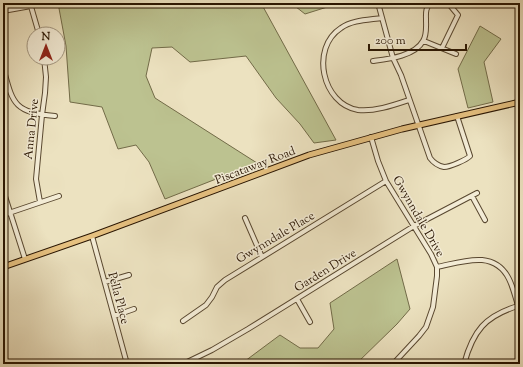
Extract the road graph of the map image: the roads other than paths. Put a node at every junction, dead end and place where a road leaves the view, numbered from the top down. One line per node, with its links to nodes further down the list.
1 (378, 3): 6 (street)
2 (431, 3): 8 (street)
3 (448, 3): 9 (street)
4 (30, 4): 5 (street); 7 (street)
5 (3, 11)
6 (382, 18): 11 (street); 15 (street)
7 (37, 26)
8 (424, 41): 9 (street); 11 (street)
9 (442, 48): 10 (street)
10 (456, 54)
11 (393, 58): 12 (street); 15 (street)
12 (373, 61)
13 (45, 66): 17 (street, Anna Drive)
14 (3, 67): 17 (street)
15 (409, 100): 20 (street)
16 (520, 102): 19 (main road, Piscataway Road)
17 (42, 115): 18 (street); 27 (street, Anna Drive)
18 (55, 116)
19 (457, 116): 20 (main road, Piscataway Road); 20 (street)
20 (418, 126): 21 (main road, Piscataway Road)
21 (372, 137): 22 (street, Gwynndale Drive); 33 (main road, Piscataway Road)
22 (386, 181): 32 (street, Gwynndale Drive); 34 (street, Gwynndale Place)
23 (3, 190): 28 (street)
24 (477, 193): 26 (street, Garden Drive)
25 (59, 196): 27 (street)
26 (472, 196): 31 (street); 32 (street, Garden Drive)
27 (40, 202): 28 (street)
28 (11, 212): 29 (street); 35 (street)
29 (3, 215)
30 (245, 218): 34 (street)
31 (485, 220)
32 (414, 226): 37 (street, Gwynndale Drive); 40 (street, Garden Drive)
33 (92, 236): 35 (main road, Piscataway Road); 39 (street, Pella Place)
34 (262, 256): 45 (street, Gwynndale Place)
35 (25, 259): 36 (main road, Piscataway Road)
36 (3, 267)
37 (437, 267): 41 (street); 50 (street, Gwynndale Drive)
38 (129, 275): 39 (street)
39 (105, 282): 44 (street, Pella Place)
40 (297, 299): 46 (street); 47 (street, Garden Drive)
41 (518, 306): 43 (street); 51 (street)
42 (134, 309): 44 (street)
43 (520, 312)
44 (114, 316): 48 (street, Pella Place)
45 (183, 321)
46 (310, 322)
47 (193, 362): 49 (street, Garden Drive)
48 (127, 364)
49 (183, 364)
50 (393, 364)
51 (464, 364)

